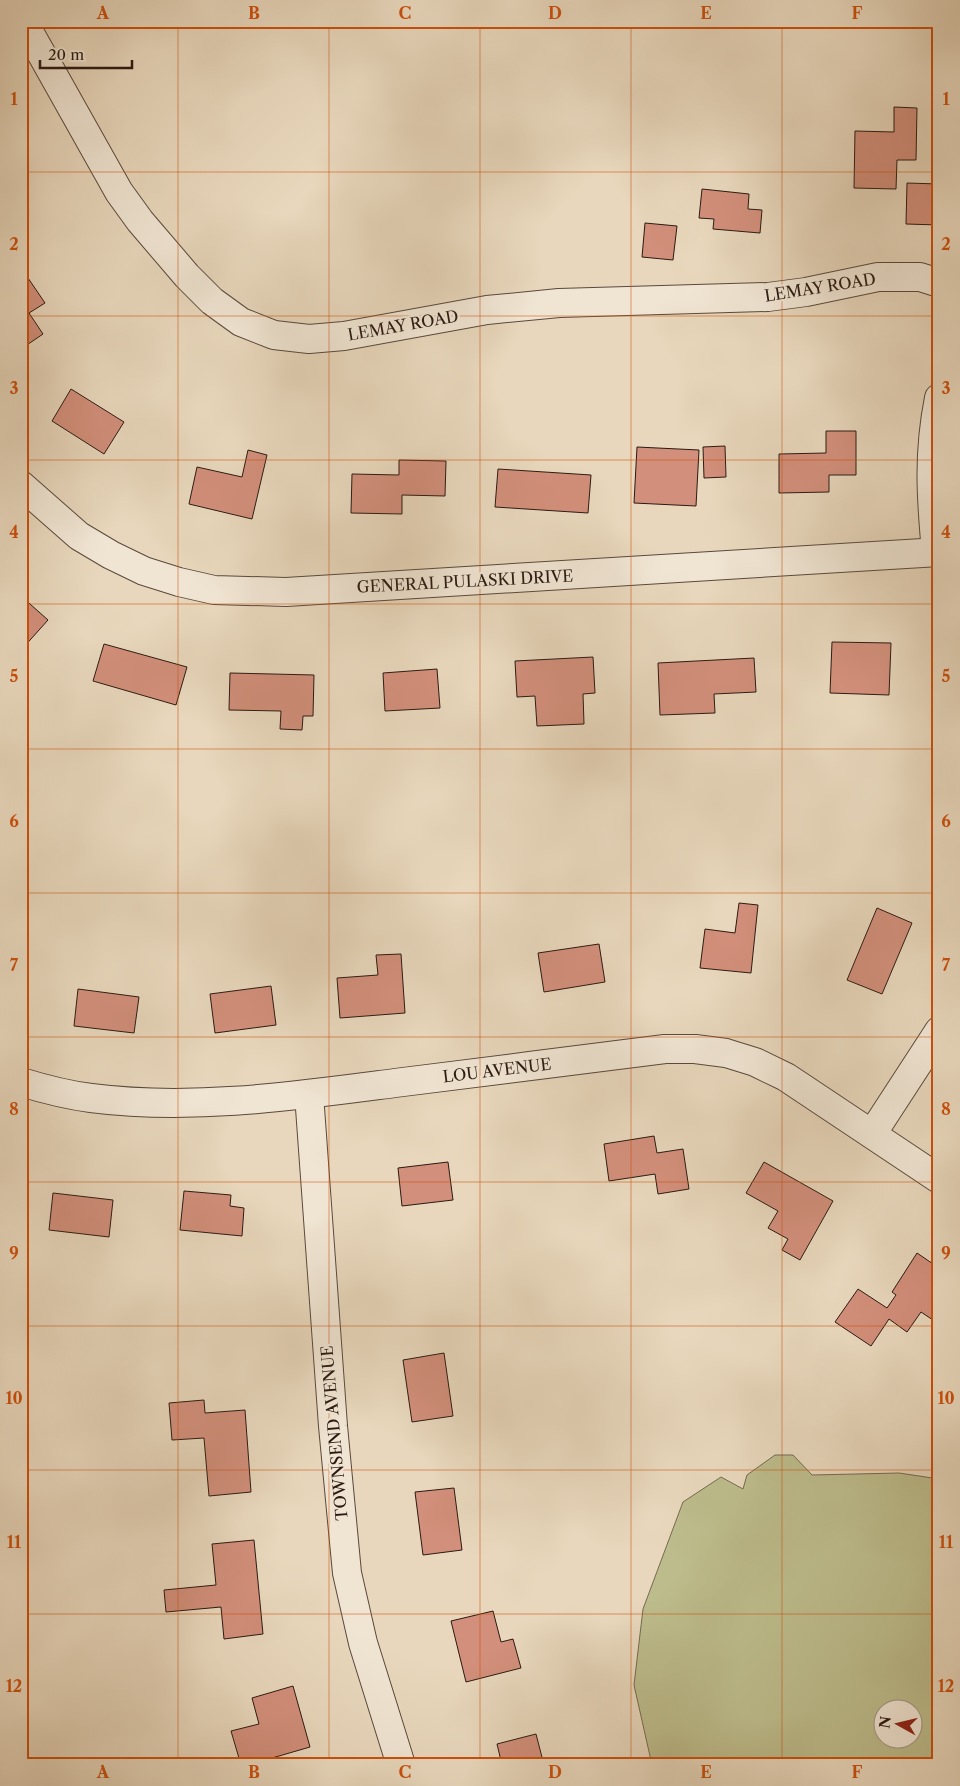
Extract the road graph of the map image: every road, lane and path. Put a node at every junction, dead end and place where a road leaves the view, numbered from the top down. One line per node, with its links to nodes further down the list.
1 (23, 21): 2 (street, LEMAY ROAD)
2 (939, 282)
3 (939, 398): 5 (street)
4 (21, 485): 5 (street, GENERAL PULASKI DRIVE)
5 (938, 552)
6 (939, 1031): 9 (street)
7 (21, 1082): 8 (street, LOU AVENUE)
8 (309, 1094): 9 (street, LOU AVENUE); 11 (street, TOWNSEND AVENUE)
9 (872, 1134): 10 (street, LOU AVENUE)
10 (939, 1179)
11 (401, 1765)

